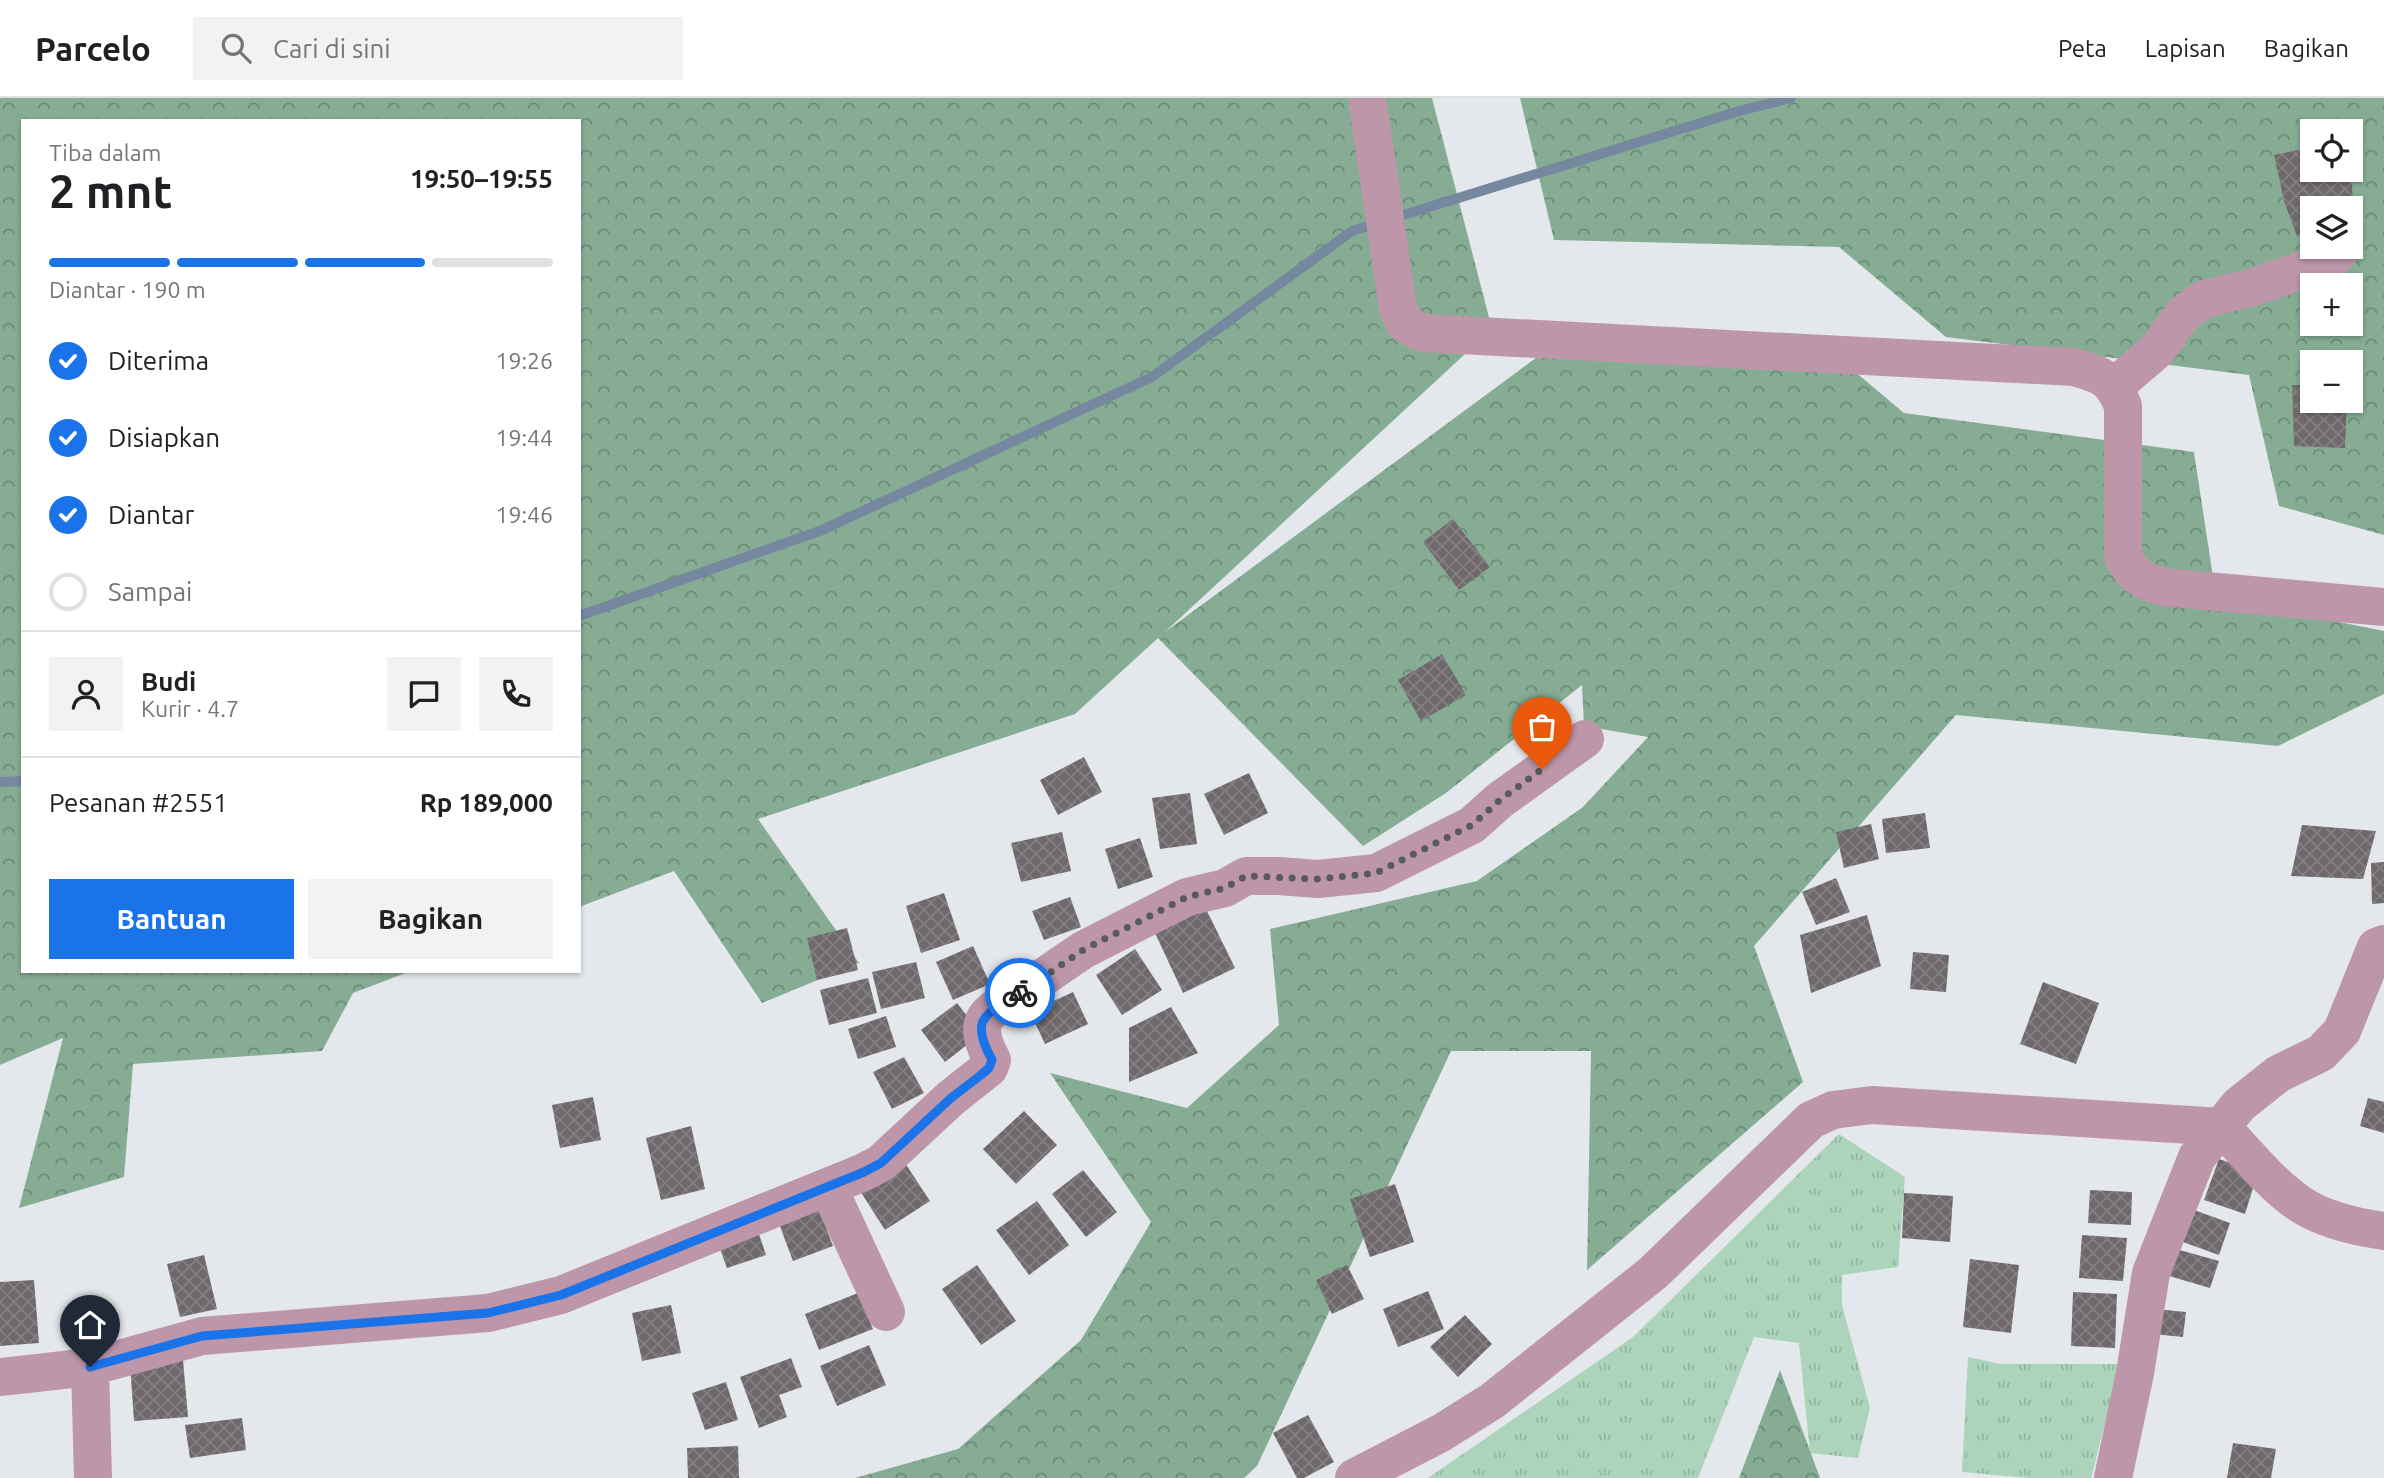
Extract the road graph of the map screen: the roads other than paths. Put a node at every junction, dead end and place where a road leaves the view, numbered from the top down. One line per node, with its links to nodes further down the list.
1 (1367, 98): 3 (street)
2 (2332, 259): 3 (street)
3 (2115, 386): 4 (street)
4 (2384, 607)
5 (1585, 739): 8 (street)
6 (2384, 944): 7 (street)
7 (2222, 1127): 9 (street); 14 (street); 15 (street)
8 (828, 1189): 10 (street); 11 (street)
9 (2384, 1231)
10 (886, 1312)
11 (90, 1367): 12 (street); 13 (street)
12 (0, 1377)
13 (93, 1478)
14 (1354, 1478)
15 (2113, 1478)

